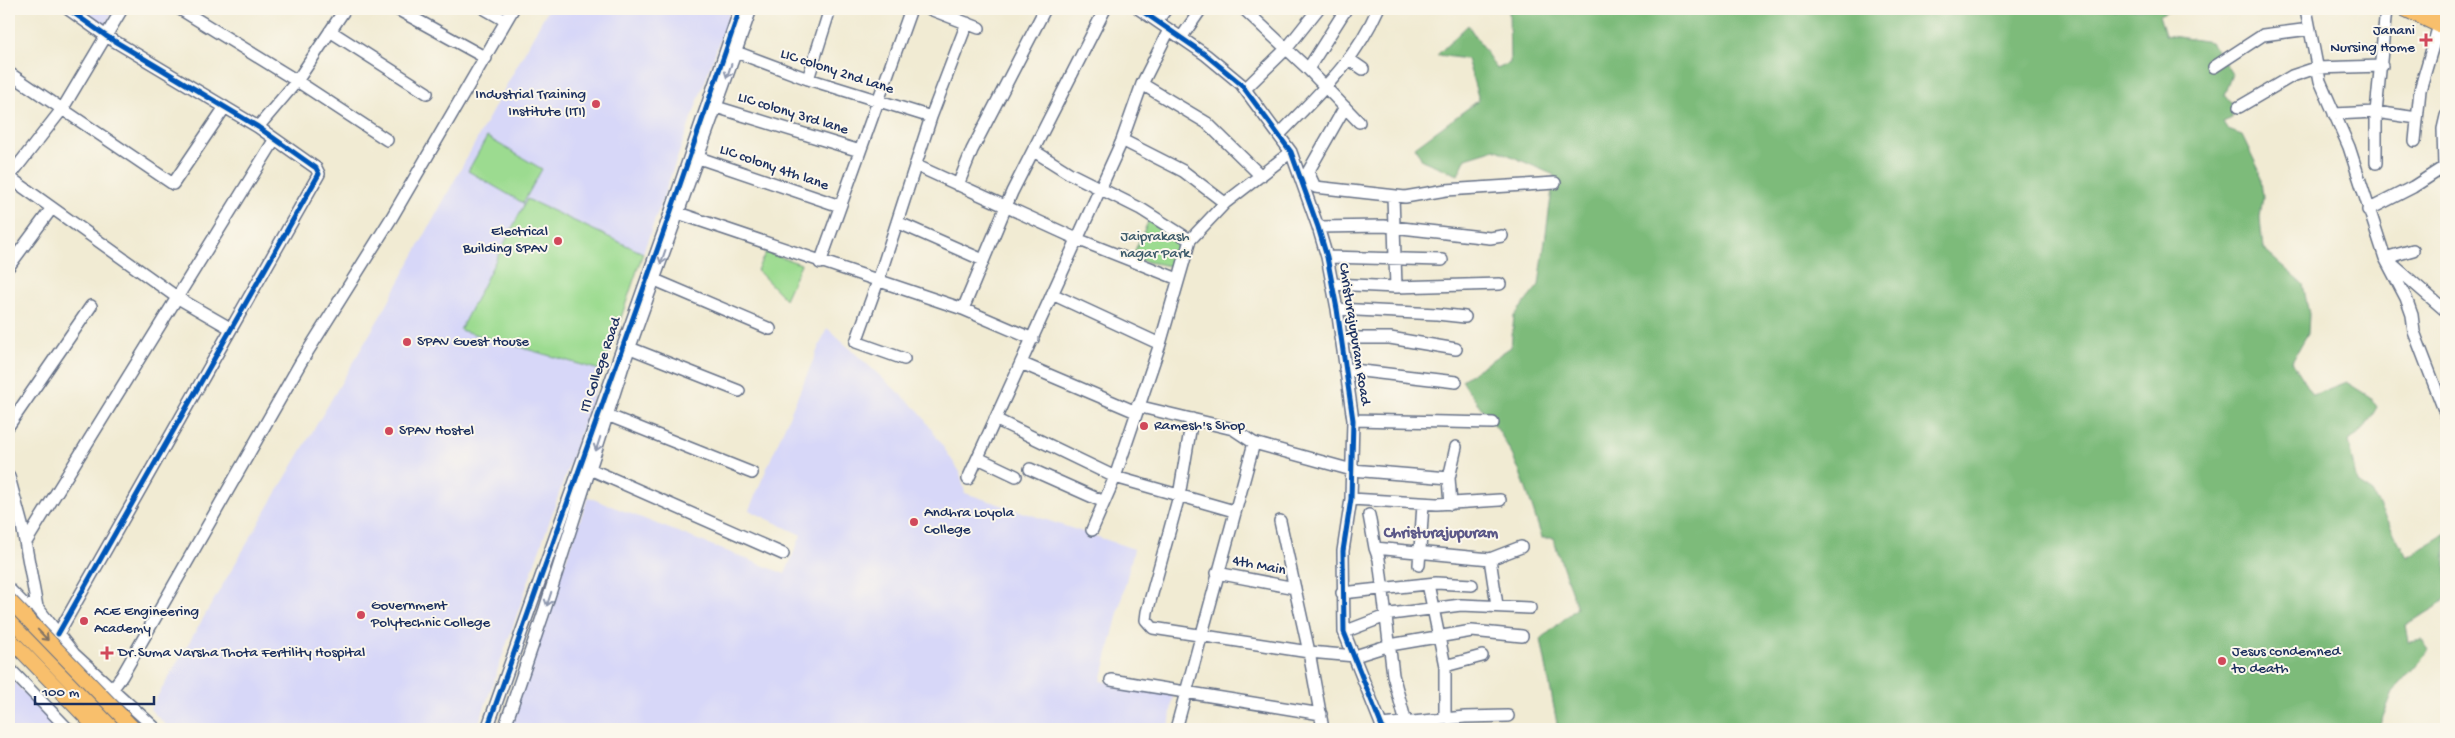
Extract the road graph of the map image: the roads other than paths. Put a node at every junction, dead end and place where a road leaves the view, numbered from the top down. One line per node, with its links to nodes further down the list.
1 (68, 9): 34 (street)
2 (122, 9): 34 (street)
3 (180, 9): 47 (street)
4 (345, 9): 33 (street)
5 (397, 9): 38 (street)
6 (485, 9): 26 (street)
7 (513, 9): 26 (street)
8 (740, 9): 87 (street, ITI College Road)
9 (751, 9): 37 (street, ITI College Road)
10 (830, 9): 46 (street)
11 (911, 9): 52 (street)
12 (930, 9): 28 (street)
13 (1045, 9): 79 (street)
14 (1105, 9): 71 (street)
15 (1139, 9): 27 (street, Christurajupuram Road)
16 (1166, 9): 27 (street)
17 (1201, 9): 35 (street)
18 (1318, 9): 36 (street)
19 (1346, 9): 43 (street)
20 (1378, 9): 39 (street)
21 (2306, 9): 31 (street)
22 (2386, 9): 40 (street)
23 (2404, 9): 29 (main road)
24 (2428, 9): 29 (main road)
25 (1247, 10): 36 (street)
26 (506, 21): 38 (street)
27 (1157, 21): 32 (street, Christurajupuram Road)
28 (967, 23): 30 (street); 61 (street)
29 (2444, 23): 62 (street)
30 (979, 28)
31 (2310, 29): 41 (street); 42 (street)
32 (1169, 30): 35 (street, Christurajupuram Road); 48 (street)
33 (330, 31): 47 (street); 51 (street)
34 (106, 36): 53 (street); 57 (street)
35 (1182, 38): 50 (street, Christurajupuram Road)
36 (1287, 48): 43 (street); 50 (street)
37 (736, 52): 46 (street, LIC colony 2nd Lane); 54 (street, ITI College Road, one-way to 54)
38 (486, 58): 192 (street)
39 (1350, 60): 44 (street); 49 (street)
40 (2382, 66): 42 (street); 58 (street)
41 (2214, 67)
42 (2316, 68): 56 (street); 59 (street)
43 (1308, 69): 49 (street)
44 (1363, 69)
45 (9, 73): 57 (street)
46 (808, 79): 52 (street, LIC colony 2nd Lane)
47 (298, 81): 64 (street); 67 (street)
48 (1142, 84): 68 (street); 76 (street)
49 (1326, 87): 55 (street); 65 (street)
50 (1245, 89): 65 (street, Christurajupuram Road)
51 (427, 93)
52 (878, 102): 61 (street, LIC colony 2nd Lane); 70 (street)
53 (225, 107): 57 (street); 64 (street)
54 (716, 107): 70 (street, LIC colony 3rd lane); 73 (street, ITI College Road)
55 (1345, 107): 63 (street); 81 (street)
56 (2239, 107)
57 (63, 108): 77 (street)
58 (2376, 112): 59 (street); 62 (street); 74 (street)
59 (2334, 114): 86 (street)
60 (2446, 116): 86 (street)
61 (931, 117): 75 (street)
62 (2417, 118): 69 (street)
63 (1359, 122)
64 (258, 127): 66 (street)
65 (1279, 135): 72 (street, Christurajupuram Road)
66 (275, 139): 109 (street); 115 (street)
67 (387, 140)
68 (1122, 140): 80 (street); 82 (street)
69 (2415, 141)
70 (860, 150): 83 (street)
71 (1034, 151): 80 (street); 85 (street)
72 (1291, 152): 76 (street); 89 (street, Christurajupuram Road)
73 (698, 158): 83 (street, LIC colony 4th lane); 87 (street, ITI College Road)
74 (2376, 163)
75 (915, 165): 79 (street); 88 (street)
76 (1261, 176): 82 (street)
77 (9, 177): 84 (street)
78 (1555, 183): 81 (street)
79 (958, 185): 85 (street)
80 (1099, 189): 92 (street); 93 (street)
81 (1393, 196): 90 (street)
82 (1226, 204): 93 (street)
83 (840, 206): 100 (street)
84 (52, 208): 101 (street); 109 (street)
85 (1005, 208): 92 (street); 97 (street)
86 (2368, 210): 96 (street)
87 (675, 212): 100 (street); 103 (street, ITI College Road, one-way to 103); 206 (street, ITI College Road)
88 (897, 222): 97 (street); 104 (street)
89 (1318, 227): 90 (street); 95 (street, Christurajupuram Road)
90 (1394, 227): 91 (street); 98 (street)
91 (1502, 236)
92 (1077, 239): 102 (street); 108 (street)
93 (1190, 240): 102 (street)
94 (2413, 250): 96 (street)
95 (1327, 257): 98 (street); 105 (street, Christurajupuram Road)
96 (2385, 258): 113 (street); 129 (street)
97 (984, 260): 111 (street)
98 (1397, 260): 99 (street); 107 (street)
99 (1442, 260)
100 (820, 263): 104 (street)
101 (9, 266)
102 (1178, 279): 119 (street)
103 (655, 280): 116 (street); 120 (street, ITI College Road)
104 (878, 281): 111 (street); 122 (street)
105 (1332, 284): 107 (street); 112 (street, Christurajupuram Road)
106 (1500, 284): 107 (street)
107 (1396, 287)
108 (1052, 294): 118 (street); 119 (street)
109 (178, 298): 115 (street); 157 (street)
110 (91, 306): 134 (street)
111 (963, 309): 118 (street)
112 (1337, 309): 114 (street); 117 (street, Christurajupuram Road)
113 (2446, 311)
114 (1465, 317)
115 (230, 328): 179 (street)
116 (770, 329)
117 (1340, 338): 121 (street); 124 (street, Christurajupuram Road)
118 (1033, 339): 123 (street)
119 (1160, 344): 127 (street)
120 (630, 348): 126 (street); 128 (street, ITI College Road)
121 (1456, 349)
122 (904, 359)
123 (1021, 363): 127 (street); 130 (street)
124 (1345, 369): 125 (street); 132 (street, Christurajupuram Road)
125 (1456, 382)
126 (739, 391)
127 (1137, 409): 131 (street); 144 (street)
128 (607, 415): 138 (street, ITI College Road, one-way to 138); 141 (street)
129 (2446, 415)
130 (996, 419): 137 (street); 144 (street)
131 (1192, 419): 135 (street); 147 (street)
132 (1352, 420): 133 (street); 140 (street, Christurajupuram Road)
133 (1493, 423)
134 (9, 424)
135 (1254, 443): 140 (street); 153 (street)
136 (1456, 447): 145 (street)
137 (978, 458): 142 (street); 146 (street)
138 (590, 469): 161 (street); 207 (street, ITI College Road, one-way to 207)
139 (1030, 469): 150 (street)
140 (1352, 470): 145 (street); 148 (street, Christurajupuram Road)
141 (752, 473)
142 (1016, 476)
143 (9, 477): 157 (street)
144 (1115, 477): 147 (street); 150 (street)
145 (1449, 478): 152 (street)
146 (968, 479)
147 (1179, 496): 153 (street); 180 (street)
148 (1351, 499): 151 (street); 170 (street, Christurajupuram Road)
149 (1500, 500): 152 (street)
150 (1104, 502): 156 (street)
151 (1423, 504): 152 (street); 160 (street)
152 (1451, 504)
153 (1234, 510): 164 (street)
154 (1369, 515): 159 (street)
155 (1280, 521): 167 (street)
156 (1092, 530)
157 (26, 542): 173 (street)
158 (1521, 547): 162 (street)
159 (1376, 548): 160 (street); 168 (street)
160 (1420, 552): 162 (street); 163 (street)
161 (783, 554)
162 (1490, 559): 172 (street)
163 (1419, 565)
164 (1217, 573): 167 (street, 4th Main); 180 (street)
165 (1428, 584): 166 (street); 168 (street); 174 (street)
166 (1472, 585)
167 (1295, 588): 186 (street)
168 (1382, 588): 170 (street); 176 (street)
169 (9, 589): 173 (street)
170 (1342, 593): 178 (street, Christurajupuram Road)
171 (9, 600): 204 (main road, one-way to 204, bridge)
172 (1497, 605): 174 (street); 175 (street)
173 (37, 607): 179 (street)
174 (1434, 608): 176 (street); 182 (street)
175 (1530, 608)
176 (1386, 616): 178 (street); 184 (street)
177 (9, 617): 194 (main road)
178 (1344, 632): 187 (street, Christurajupuram Road)
179 (58, 634): 192 (street)
180 (1201, 636): 186 (street); 193 (street)
181 (1522, 636): 182 (street)
182 (1438, 637): 184 (street); 189 (street)
183 (9, 638): 202 (main road)
184 (1390, 645): 187 (street); 198 (street)
185 (9, 651): 201 (main road)
186 (1309, 652): 187 (street); 195 (street)
187 (1355, 656): 199 (street, Christurajupuram Road)
188 (1482, 656): 189 (street)
189 (1445, 666): 197 (street)
190 (9, 668): 200 (street)
191 (1111, 680): 193 (street)
192 (111, 690): 194 (street); 205 (street)
193 (1186, 693): 195 (street); 208 (street)
194 (97, 709): 203 (main road)
195 (1321, 714): 209 (street)
196 (1508, 716): 197 (street)
197 (1451, 718): 198 (street); 210 (street)
198 (1406, 723): 199 (street)
199 (1382, 727)
200 (68, 729)
201 (84, 729)
202 (97, 729)
203 (116, 729)
204 (134, 729)
205 (156, 729)
206 (487, 729)
207 (504, 729)
208 (1176, 729)
209 (1323, 729)
210 (1459, 729)

